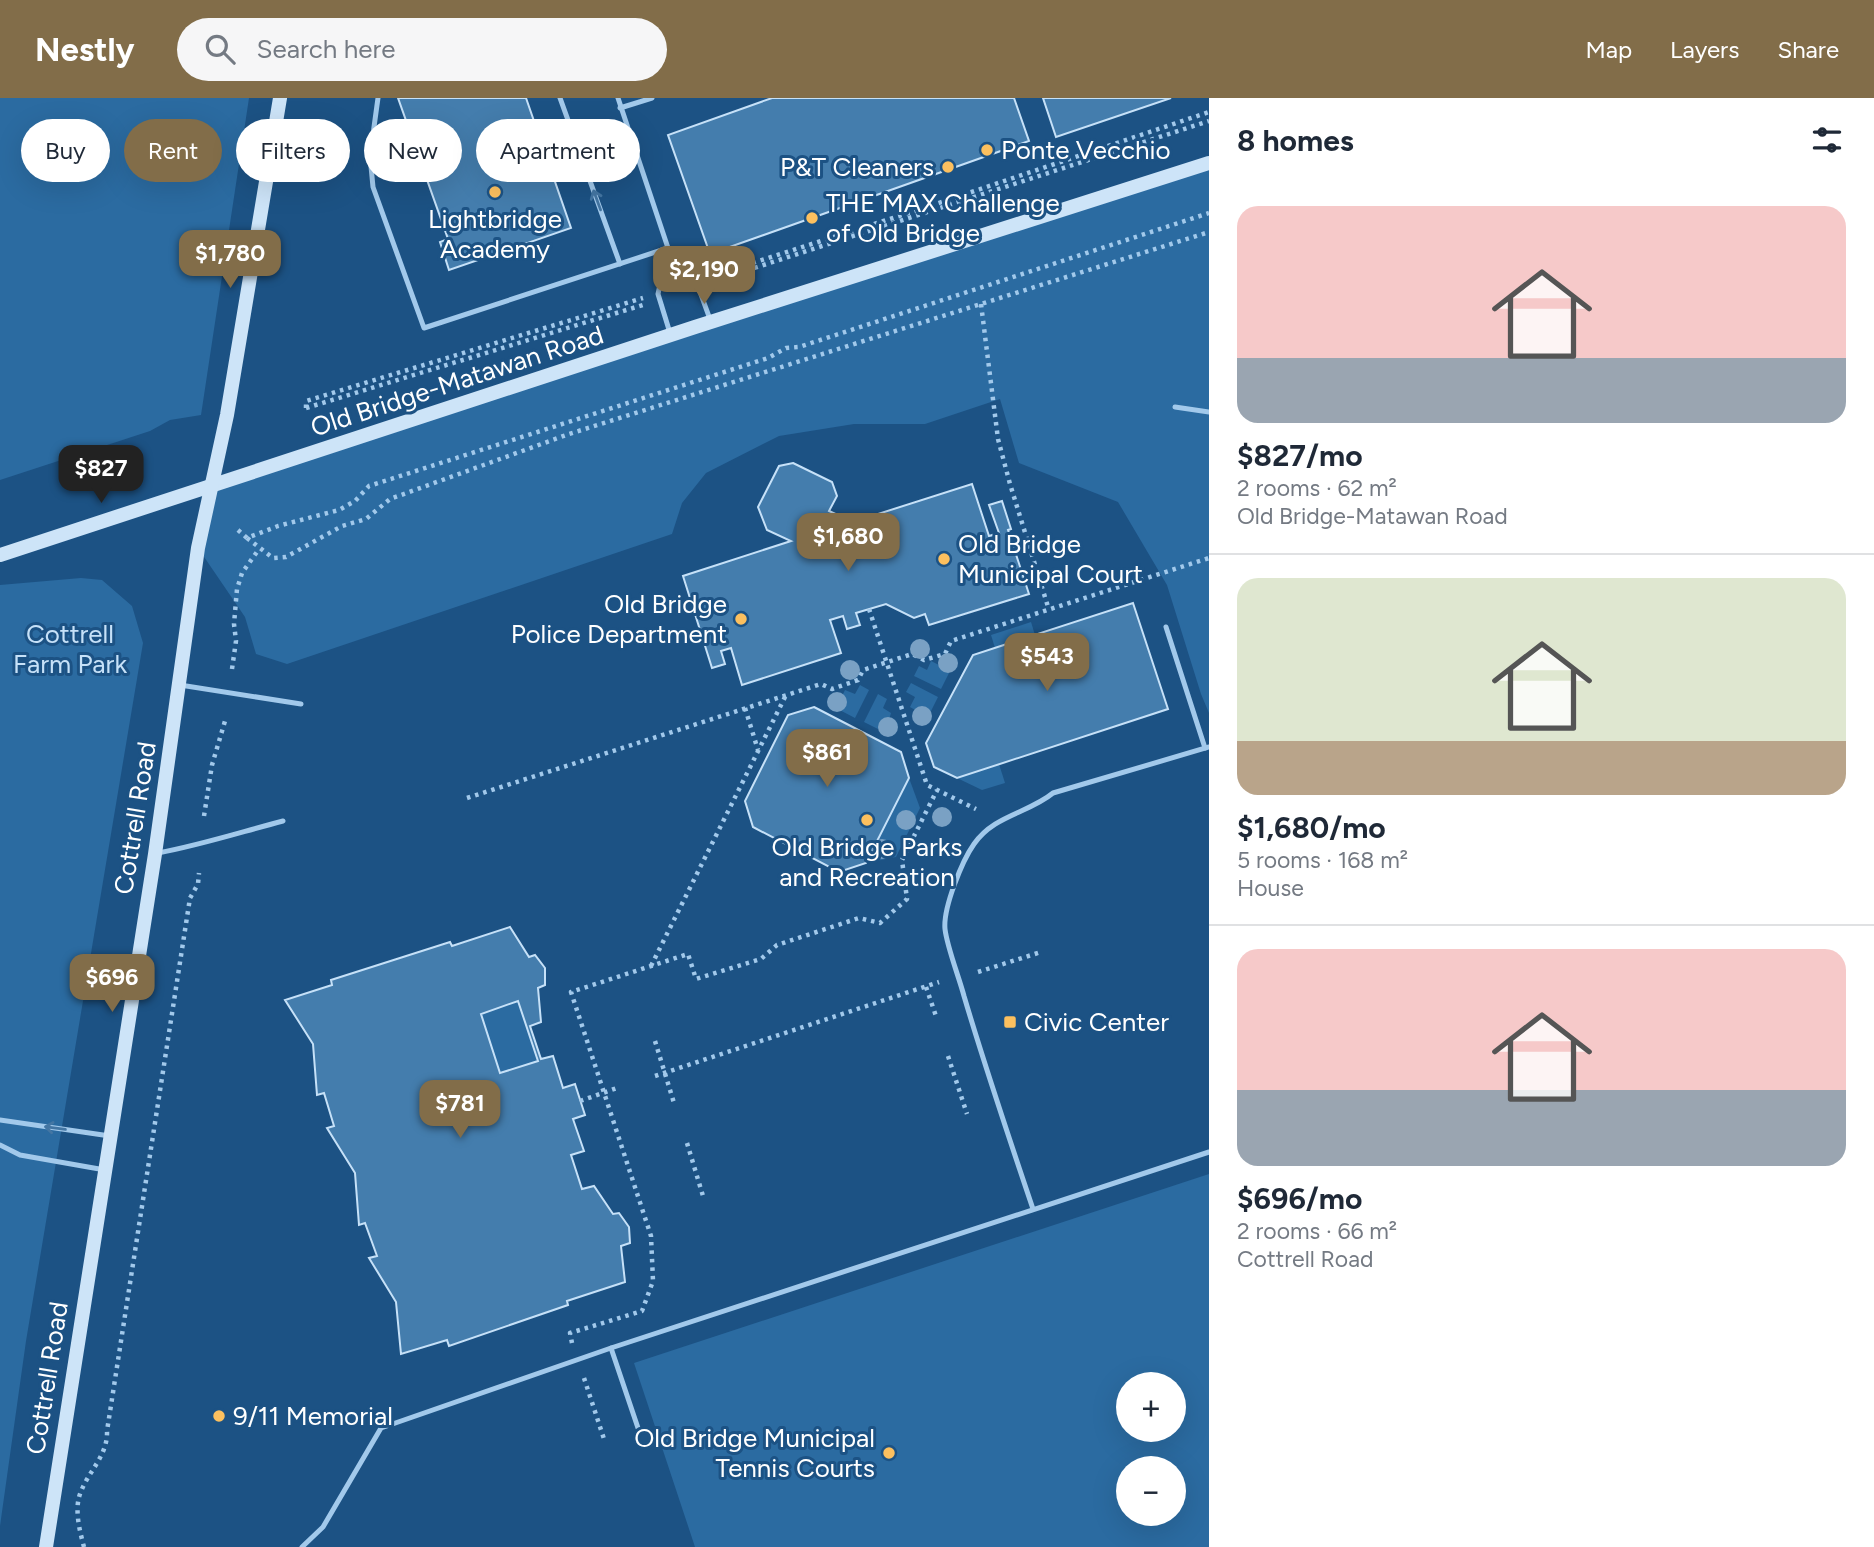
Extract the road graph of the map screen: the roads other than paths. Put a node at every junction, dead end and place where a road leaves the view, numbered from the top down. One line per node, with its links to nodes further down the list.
1 (280, 98): 14 (street, Cottrell Road)
2 (378, 98): 9 (lane)
3 (560, 98): 9 (lane, one-way to 3)
4 (618, 98): 6 (lane)
5 (652, 98): 6 (lane)
6 (620, 108): 8 (lane)
7 (1209, 163): 10 (street, Old Bridge-Matawan Road)
8 (668, 248): 9 (lane); 10 (lane); 11 (lane)
9 (620, 264)
10 (711, 322): 11 (street, Old Bridge-Matawan Road)
11 (671, 335): 14 (street, Old Bridge-Matawan Road)
12 (1175, 407): 13 (lane)
13 (1209, 412)
14 (212, 487): 15 (street, Old Bridge-Matawan Road); 17 (street, Cottrell Road)
15 (0, 555)
16 (1166, 627): 19 (lane)
17 (180, 685): 18 (lane); 21 (street, Cottrell Road)
18 (301, 705)
19 (1207, 748): 27 (lane)
20 (284, 821): 21 (lane)
21 (155, 854): 23 (street, Cottrell Road)
22 (0, 1120): 23 (lane, one-way to 22)
23 (110, 1136): 26 (street, Cottrell Road)
24 (0, 1145): 26 (lane)
25 (1209, 1152): 27 (lane)
26 (105, 1170): 30 (street, Cottrell Road)
27 (1033, 1209): 28 (lane)
28 (611, 1348): 29 (lane); 31 (lane)
29 (638, 1428)
30 (46, 1547)
31 (302, 1547)

